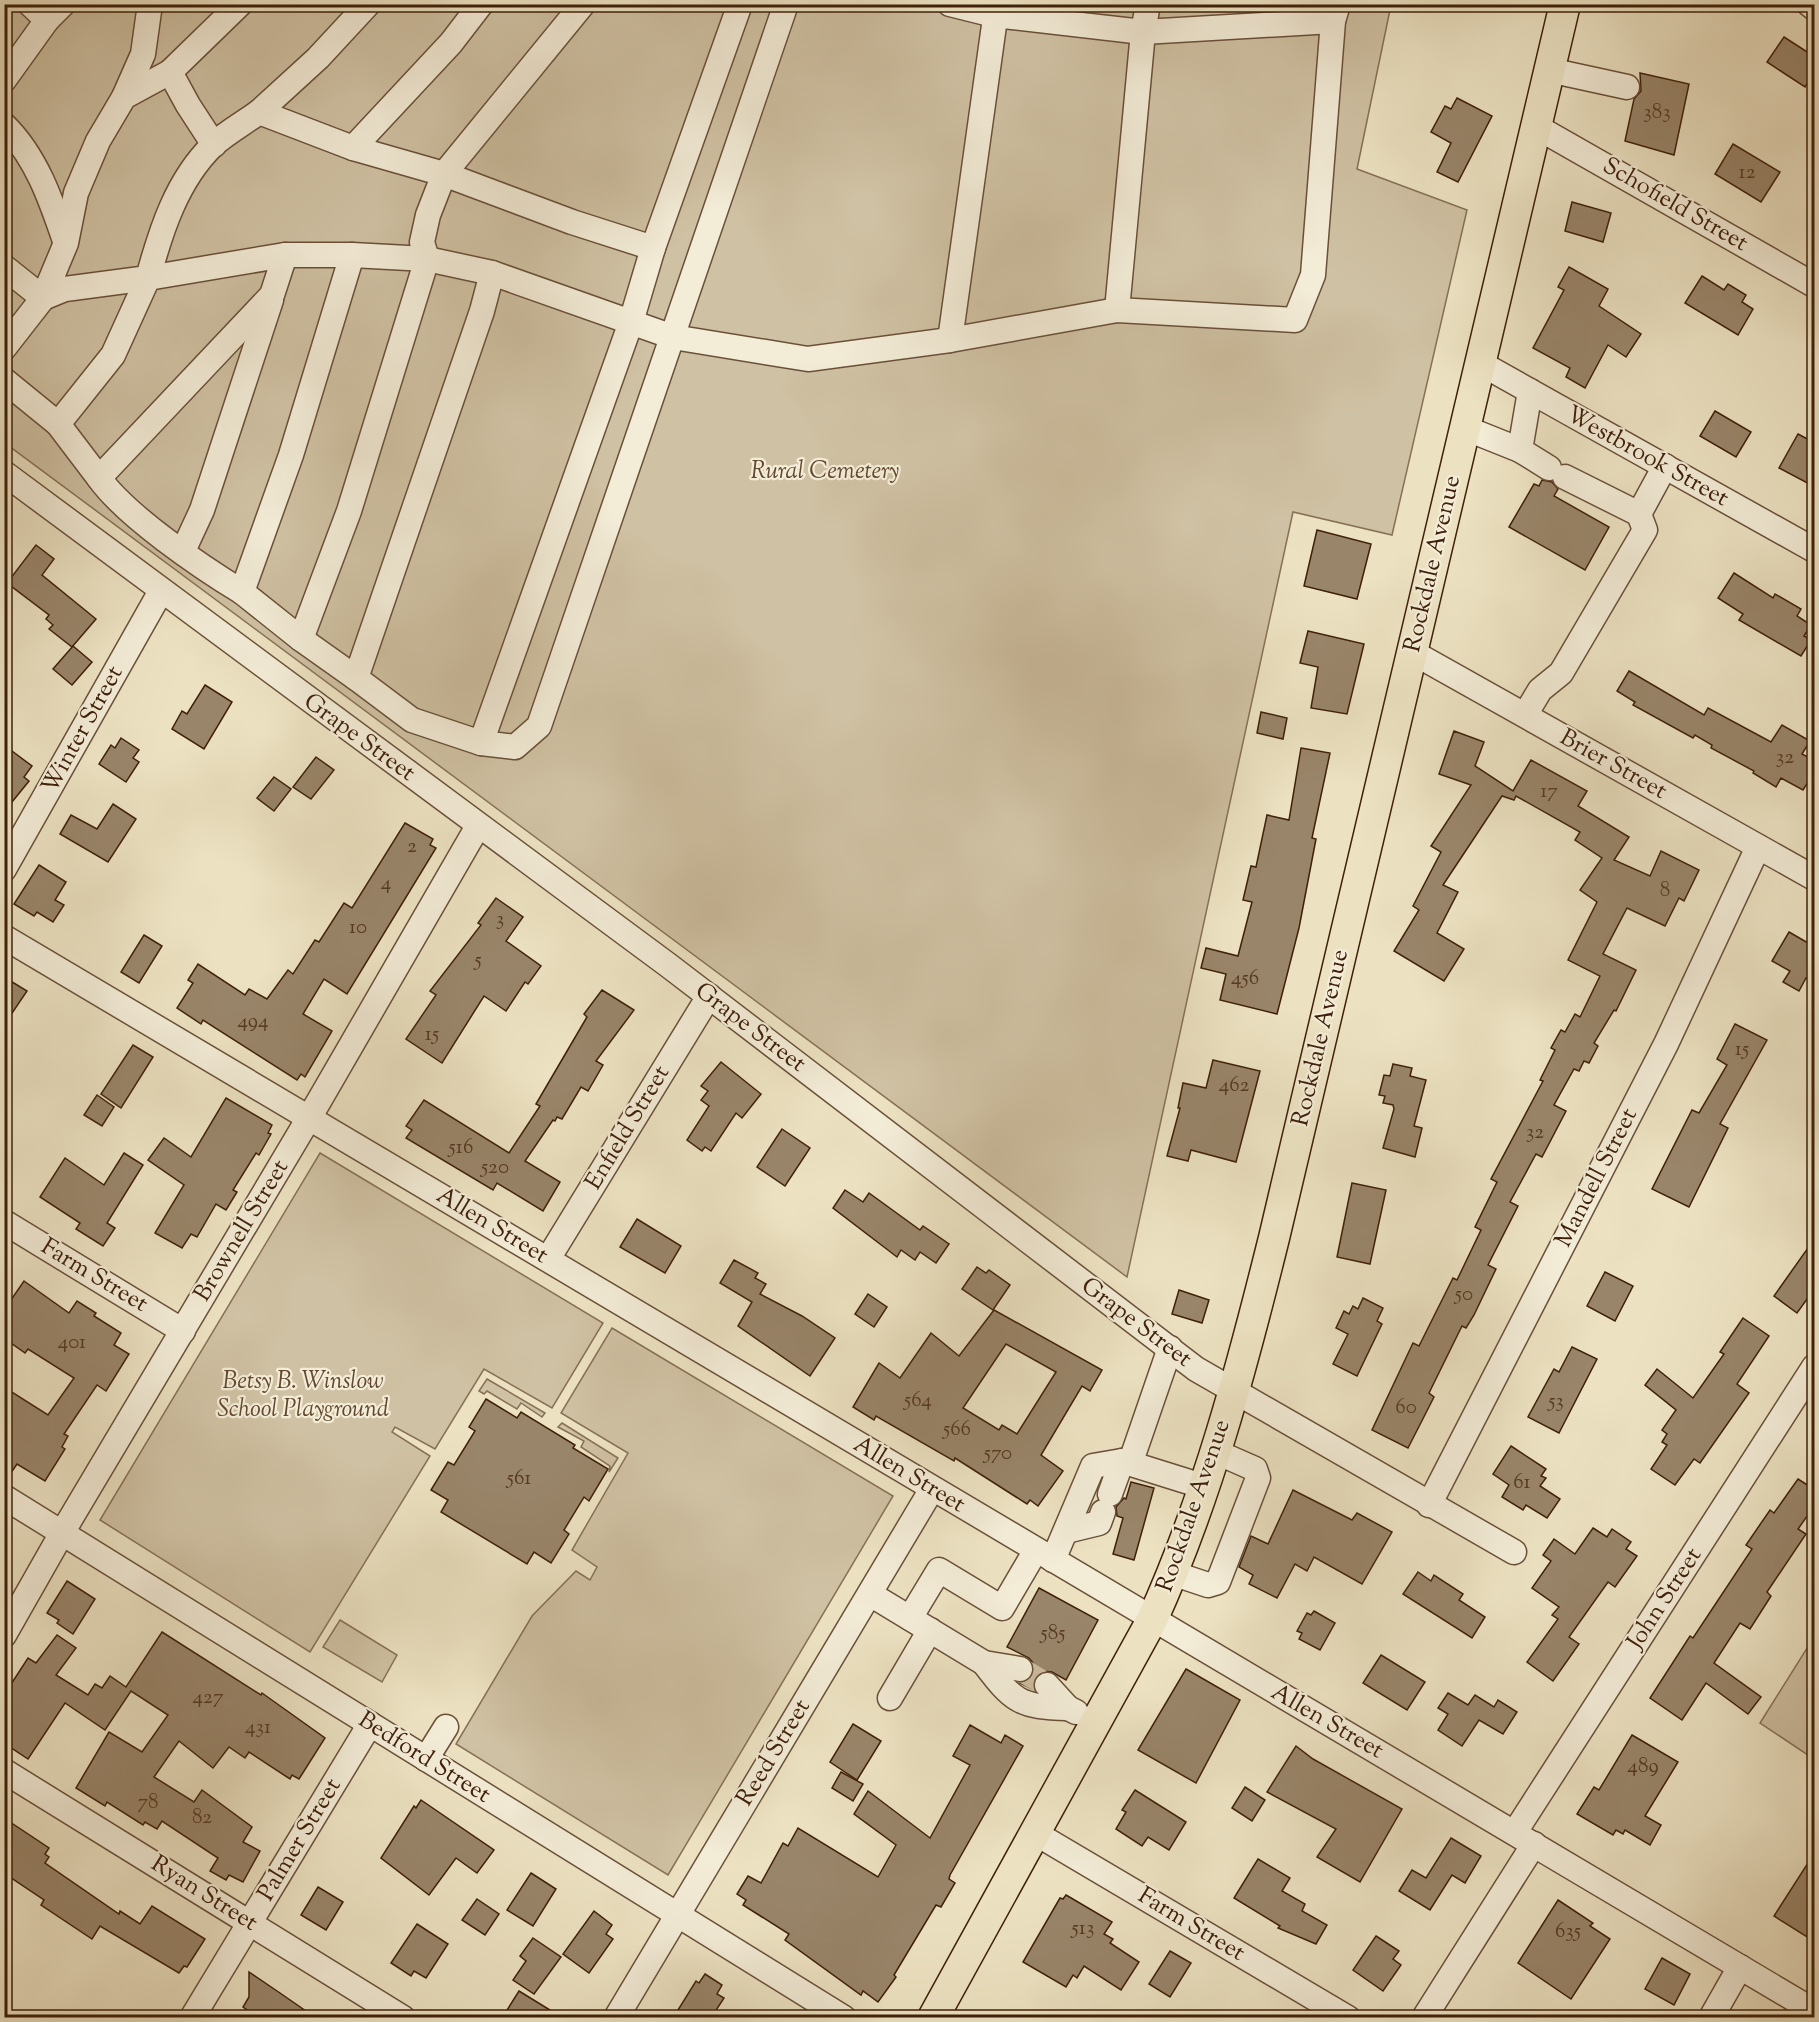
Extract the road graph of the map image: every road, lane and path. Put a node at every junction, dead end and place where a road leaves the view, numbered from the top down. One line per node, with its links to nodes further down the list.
1 (150, 4): 21 (street)
2 (240, 4): 18 (street)
3 (368, 4): 22 (street)
4 (481, 4): 26 (street)
5 (583, 4): 27 (street)
6 (740, 4): 29 (street)
7 (786, 4): 41 (street)
8 (950, 4): 14 (street)
9 (1148, 4): 16 (street)
10 (1565, 4): 17 (main road, Rockdale Avenue)
11 (1809, 4): 12 (street)
12 (1815, 8)
13 (47, 10): 19 (street)
14 (996, 10): 16 (street); 42 (street)
15 (1336, 13): 16 (street); 39 (street)
16 (1143, 32): 39 (street)
17 (1549, 70): 20 (street); 24 (main road, Rockdale Avenue)
18 (170, 72): 21 (street); 25 (street)
19 (4, 80)
20 (1627, 87)
21 (124, 97): 28 (street)
22 (259, 112): 25 (street); 26 (street)
23 (4, 125): 28 (street)
24 (1535, 126): 36 (street, Schofield Street); 44 (main road, Rockdale Avenue)
25 (214, 145): 35 (street)
26 (353, 148): 27 (street)
27 (444, 174): 29 (street); 32 (street)
28 (66, 243): 38 (street)
29 (653, 248): 40 (street)
30 (285, 255): 31 (street); 35 (street); 37 (street)
31 (352, 255): 32 (street); 57 (street)
32 (427, 259): 34 (street); 58 (street)
33 (4, 267): 38 (street)
34 (492, 273): 40 (street); 60 (street)
35 (148, 278): 38 (street); 47 (street)
36 (1815, 285)
37 (272, 295): 52 (street); 55 (street)
38 (43, 298): 43 (street)
39 (1117, 310): 42 (street)
40 (631, 322): 41 (street); 62 (street)
41 (673, 337): 42 (street); 62 (street)
42 (950, 340)
43 (4, 348)
44 (1480, 363): 46 (street, Westbrook Street); 48 (main road, Rockdale Avenue)
45 (4, 380): 47 (street)
46 (1530, 391): 49 (street); 50 (street, Westbrook Street)
47 (58, 424): 52 (street)
48 (1465, 428): 49 (street); 59 (main road, Rockdale Avenue)
49 (1520, 450): 53 (street)
50 (1665, 466): 53 (street); 54 (street, Westbrook Street)
51 (4, 473): 56 (street, Grape Street)
52 (99, 478): 55 (street)
53 (1639, 514): 61 (street)
54 (1815, 550)
55 (183, 551): 57 (street)
56 (161, 591): 63 (street, Grape Street); 65 (street, Winter Street)
57 (242, 592): 58 (street)
58 (301, 639): 60 (street)
59 (1412, 652): 61 (street, Brier Street); 75 (main road, Rockdale Avenue)
60 (356, 678): 62 (street)
61 (1525, 716): 64 (street, Brier Street)
62 (481, 743)
63 (478, 826): 68 (street, Grape Street); 69 (street, Brownell Street)
64 (1758, 847): 66 (street, Brier Street); 81 (street, Mandell Street)
65 (4, 869)
66 (1815, 878)
67 (4, 937): 69 (street, Allen Street)
68 (709, 996): 71 (street, Enfield Street); 73 (street, Grape Street)
69 (310, 1117): 71 (street, Allen Street); 72 (street, Brownell Street)
70 (4, 1222): 72 (street, Farm Street)
71 (548, 1260): 79 (street, Allen Street)
72 (183, 1331): 83 (street, Brownell Street)
73 (1170, 1348): 75 (street, Grape Street); 77 (street)
74 (1815, 1367): 103 (street, John Street)
75 (1234, 1391): 76 (main road, Rockdale Avenue); 81 (street, Grape Street)
76 (1214, 1451): 78 (main road, Rockdale Avenue); 86 (street)
77 (1126, 1462): 78 (street); 82 (street); 82 (street)
78 (1202, 1486): 86 (main road, Rockdale Avenue)
79 (932, 1489): 85 (street, Allen Street); 87 (street, Reed Street)
80 (4, 1497): 83 (street, Bedford Street)
81 (1429, 1505): 84 (street, Grape Street)
82 (1066, 1531): 85 (street)
83 (62, 1533): 91 (street, Brownell Street); 98 (street, Bedford Street)
84 (1514, 1552)
85 (1045, 1555): 88 (street); 89 (street, Allen Street)
86 (1172, 1573): 89 (main road, Rockdale Avenue)
87 (870, 1594): 88 (street); 104 (street, Reed Street)
88 (910, 1618): 90 (street)
89 (1152, 1620): 97 (main road, Rockdale Avenue); 103 (street, Allen Street)
90 (930, 1630): 92 (street); 95 (street)
91 (4, 1635)
92 (984, 1663): 93 (street); 96 (street)
93 (1020, 1669)
94 (1047, 1684): 96 (street)
95 (890, 1698)
96 (1068, 1708): 97 (street)
97 (1096, 1722): 102 (main road, Rockdale Avenue)
98 (370, 1724): 100 (street, Bedford Street); 105 (street, Palmer Street)
99 (446, 1727): 100 (street)
100 (426, 1759): 104 (street, Bedford Street)
101 (4, 1771): 105 (street, Ryan Street)
102 (1035, 1833): 112 (main road, Rockdale Avenue); 113 (street, Farm Street)
103 (1525, 1838): 106 (street, Allen Street); 114 (street, John Street)
104 (677, 1915): 110 (street, Reed Street); 111 (street, Bedford Street)
105 (249, 1923): 108 (street, Palmer Street); 109 (street, Ryan Street)
106 (1740, 1967): 107 (street, Allen Street); 115 (street)
107 (1815, 2011)
108 (192, 2018)
109 (403, 2018)
110 (616, 2018)
111 (844, 2018)
112 (933, 2018)
113 (1348, 2018)
114 (1424, 2018)
115 (1712, 2018)

